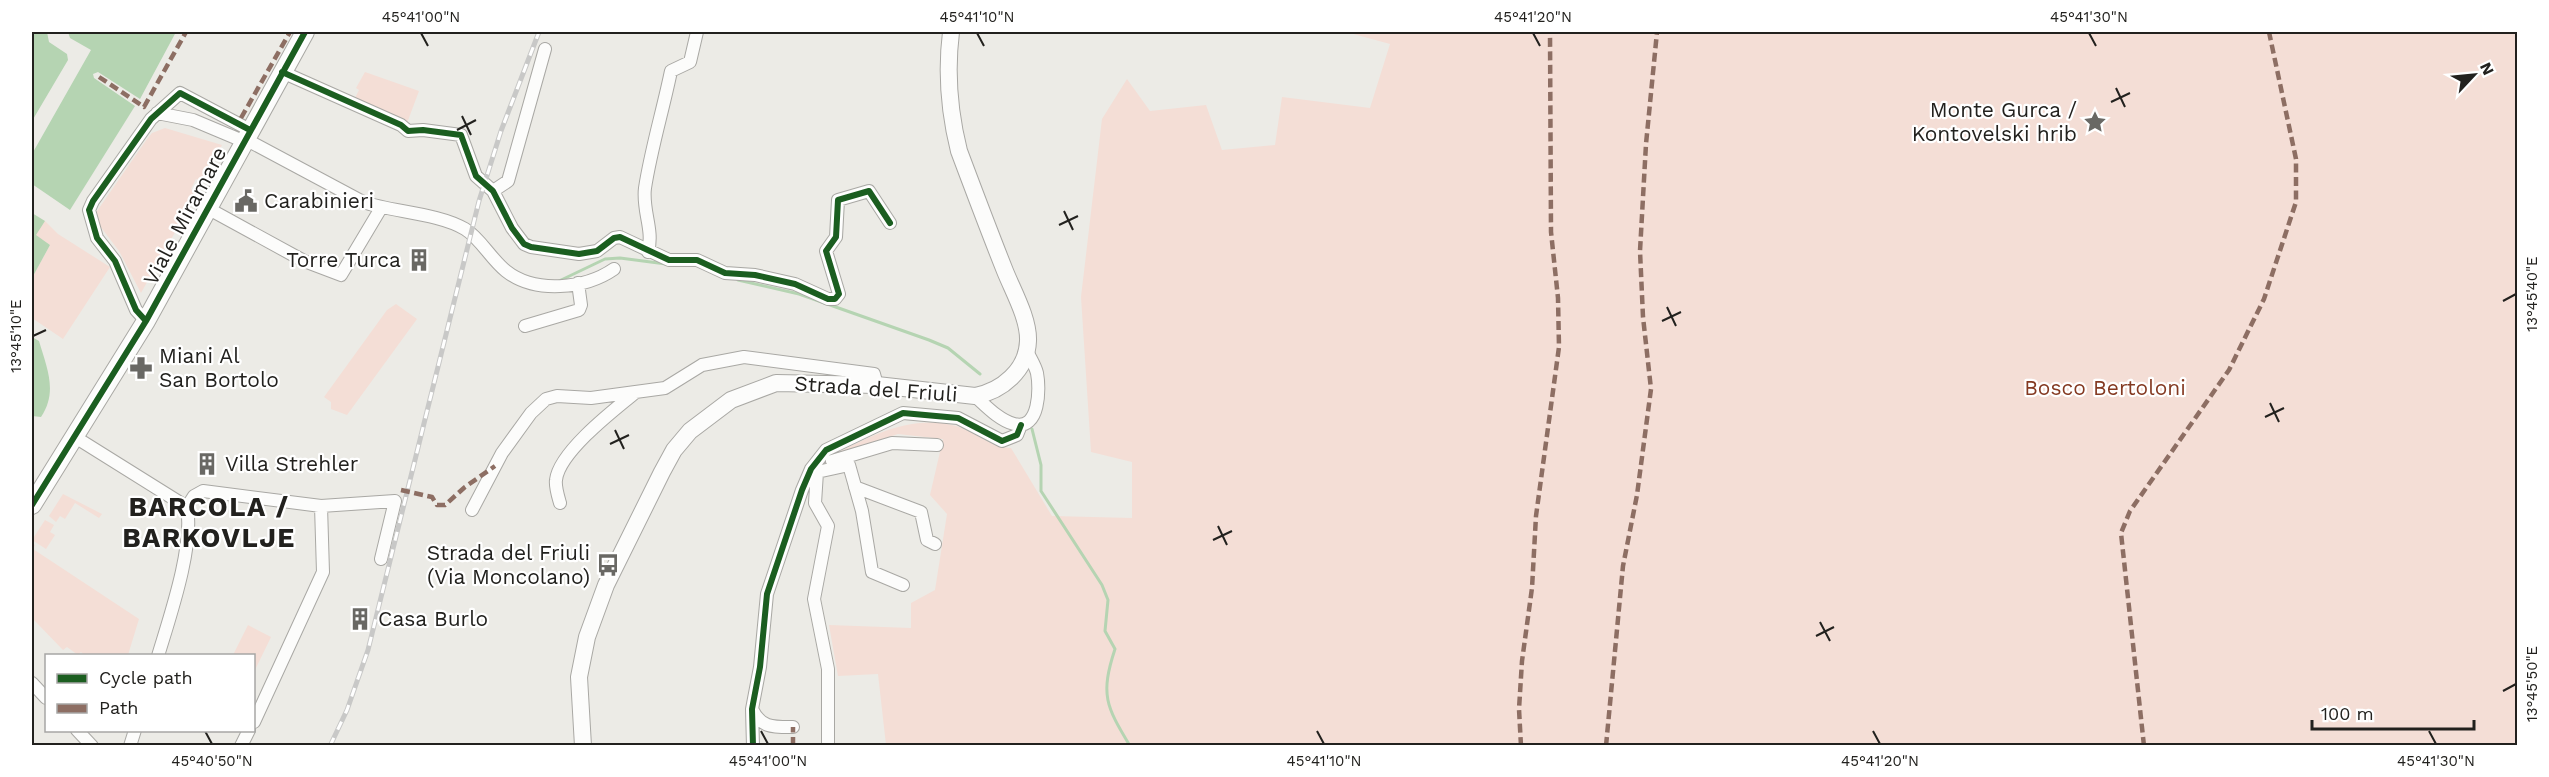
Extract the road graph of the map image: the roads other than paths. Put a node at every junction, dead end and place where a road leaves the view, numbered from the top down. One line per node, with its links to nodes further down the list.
1 (305, 32): 5 (main road, Viale Miramare)
2 (697, 32): 12 (street)
3 (951, 32): 17 (main road)
4 (545, 49): 8 (street)
5 (282, 72): 7 (main road, Viale Miramare); 8 (street)
6 (157, 113): 7 (street); 7 (street); 15 (street)
7 (246, 137): 9 (street); 10 (main road, Viale Miramare)
8 (493, 191): 12 (street)
9 (381, 208): 10 (street); 14 (street)
10 (209, 209): 15 (main road, Viale Miramare)
11 (890, 223): 12 (street)
12 (648, 252)
13 (614, 269): 14 (street)
14 (578, 283): 16 (street)
15 (146, 321): 22 (main road, Viale Miramare)
16 (525, 326)
17 (1027, 351): 20 (main road, Strada del Friuli); 21 (street)
18 (878, 386): 19 (street); 20 (main road, Strada del Friuli); 44 (main road, Strada del Friuli)
19 (636, 392): 26 (street); 30 (street)
20 (975, 396): 21 (street)
21 (1022, 425): 24 (street)
22 (75, 437): 27 (main road, Viale Miramare); 29 (street)
23 (937, 445): 24 (street)
24 (815, 468): 25 (street); 37 (street); 46 (street)
25 (855, 487): 31 (street); 33 (street)
26 (560, 503)
27 (32, 505)
28 (321, 506): 29 (street); 32 (street); 38 (street)
29 (187, 507): 34 (street)
30 (472, 510)
31 (935, 544)
32 (381, 559)
33 (903, 585)
34 (159, 654)
35 (32, 683): 36 (street)
36 (45, 698)
37 (752, 709): 39 (street); 45 (street)
38 (255, 720)
39 (793, 727)
40 (79, 732): 42 (street)
41 (248, 732): 43 (street)
42 (92, 746)
43 (241, 746)
44 (583, 746)
45 (753, 746)
46 (828, 746)

